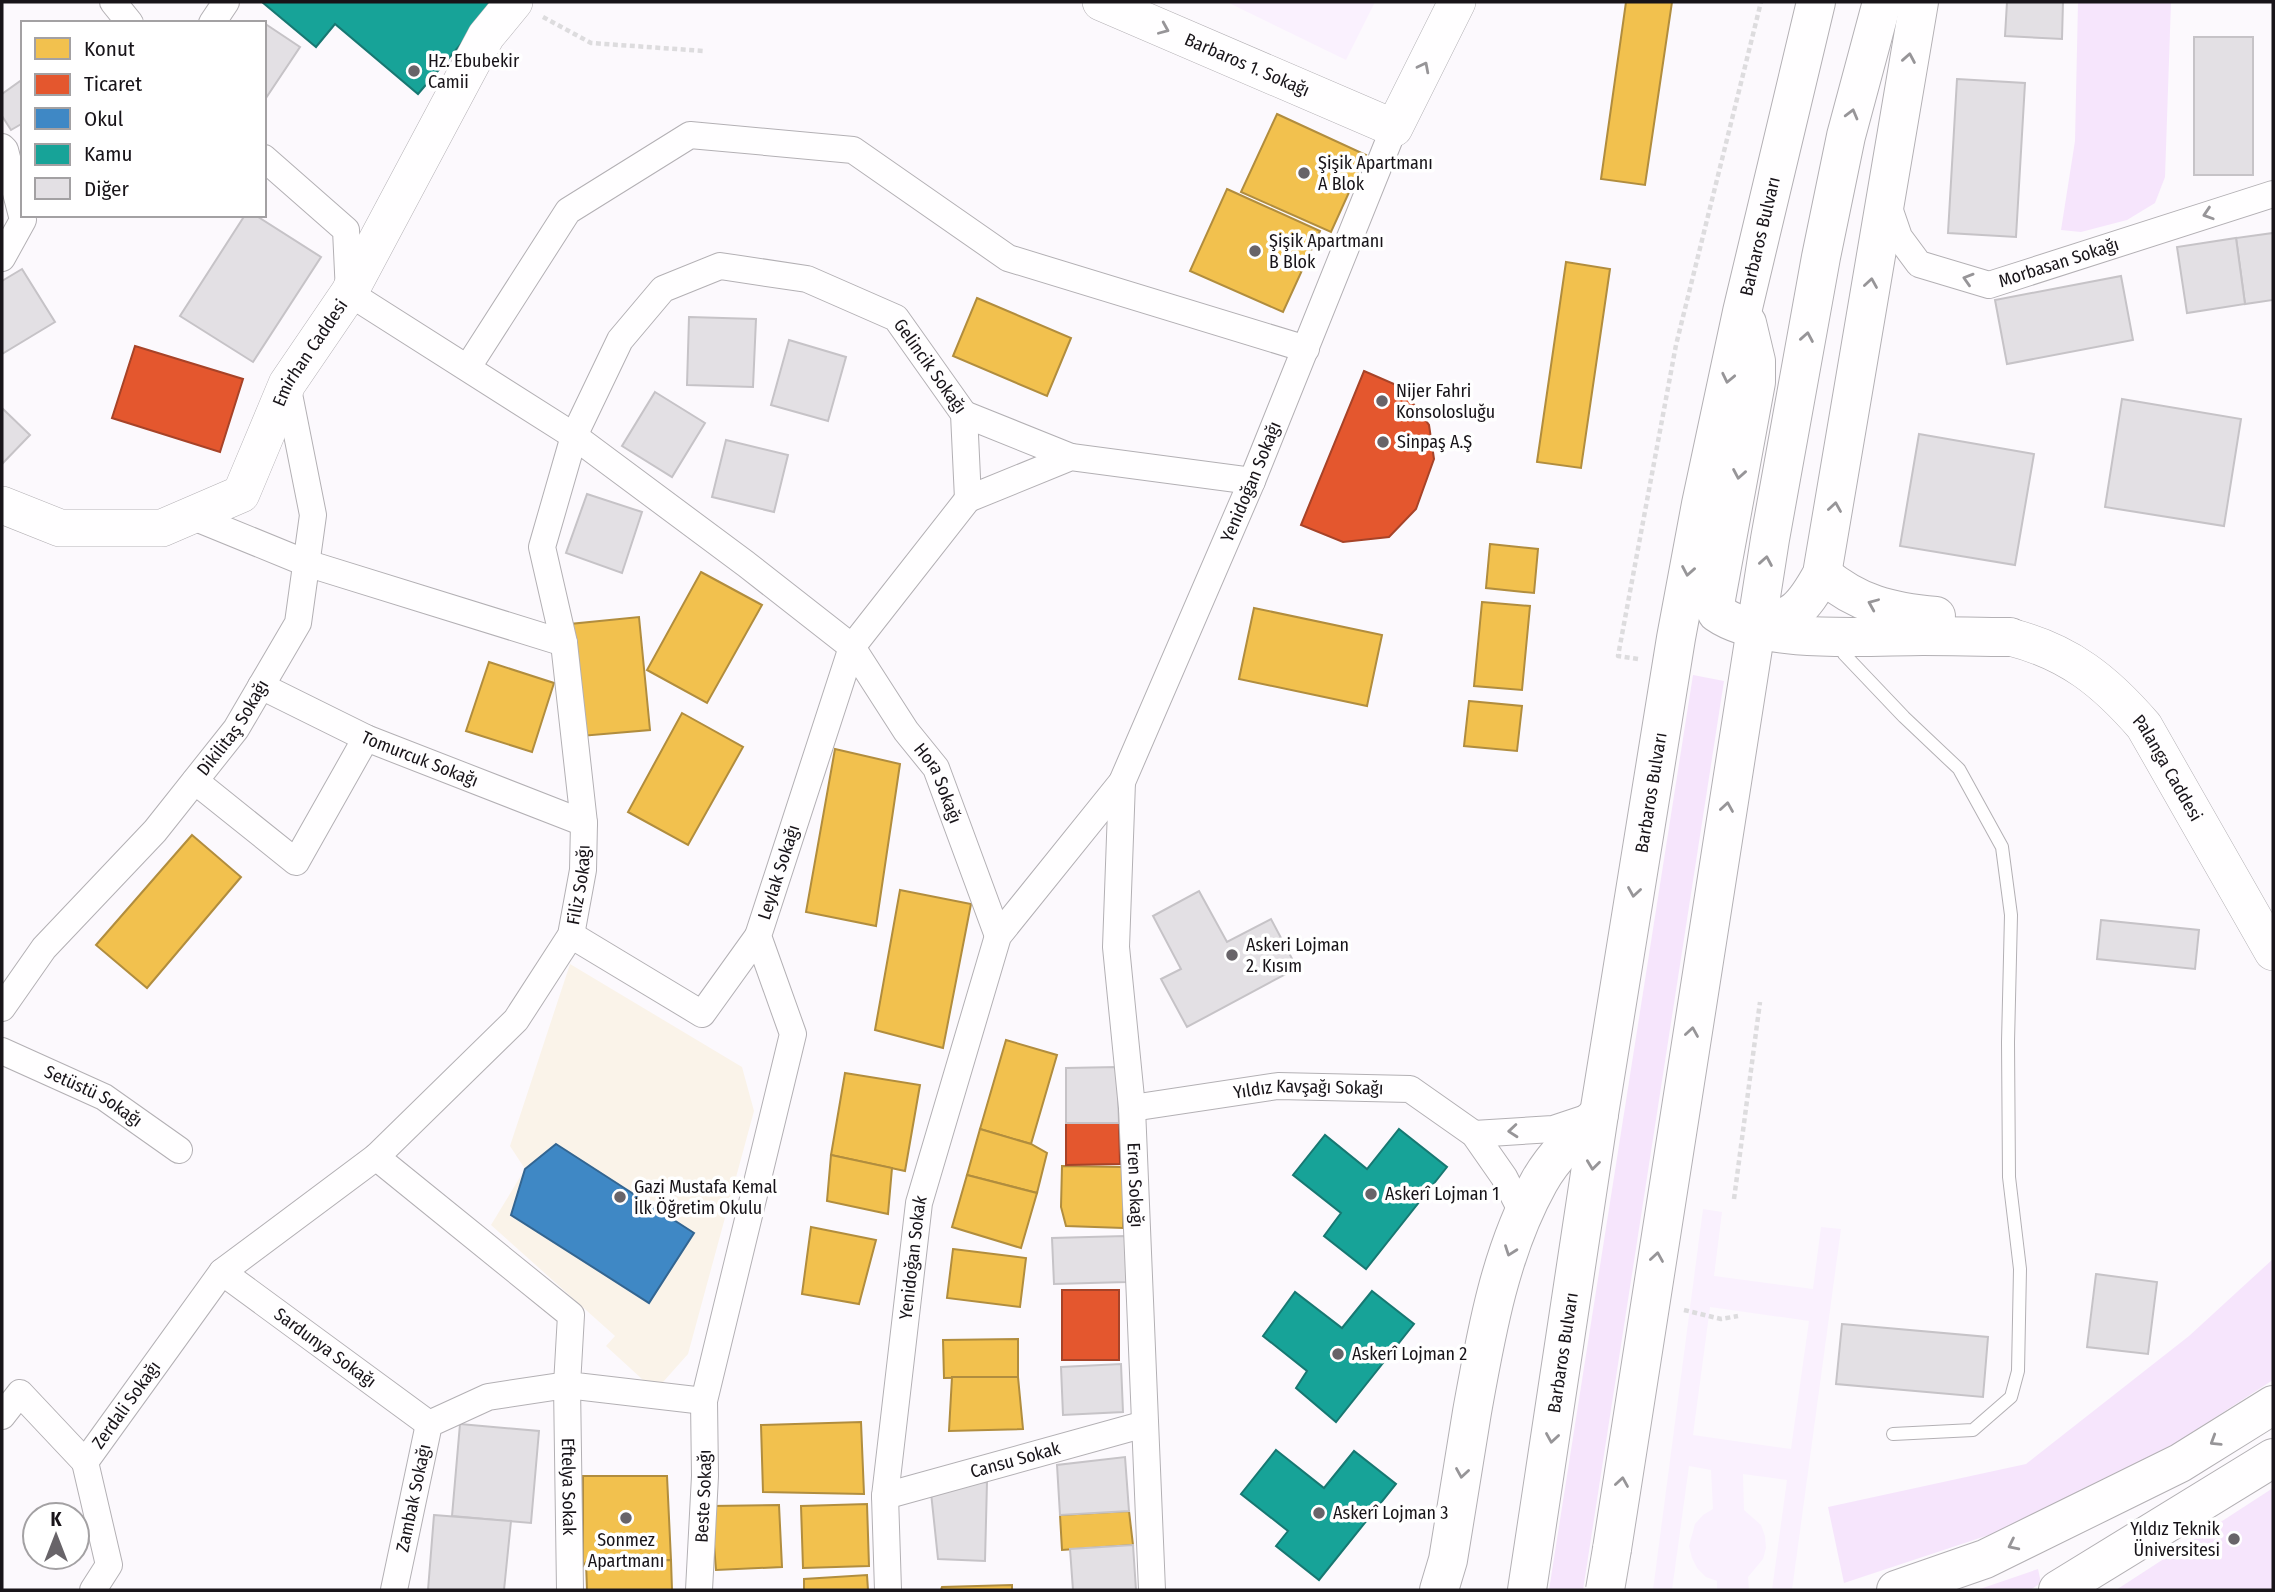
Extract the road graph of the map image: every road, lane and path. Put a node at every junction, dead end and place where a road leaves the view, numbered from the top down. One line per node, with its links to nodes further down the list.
1 (113, 2): 9 (street)
2 (226, 2): 10 (street)
3 (1101, 2): 12 (street, Barbaros 1. Sokağı, one-way to 12)
4 (1457, 2): 12 (street, Yenidoğan Sokağı, one-way to 4)
5 (1761, 2): 39 (path)
6 (1816, 2): 21 (main road, Barbaros Bulvarı)
7 (1908, 5): 16 (main road, one-way to 7); 34 (main road, one-way to 7)
8 (525, 8): 11 (path); 20 (street, Emirhan Caddesi)
9 (128, 21)
10 (213, 21)
11 (704, 51)
12 (1394, 128): 22 (street, Yenidoğan Sokağı)
13 (10, 146): 17 (street)
14 (266, 160): 20 (street)
15 (2273, 194): 16 (street, Morbasan Sokağı, one-way to 16)
16 (1884, 195): 33 (main road, one-way to 16)
17 (21, 209)
18 (22, 217): 19 (street)
19 (2, 258)
20 (349, 293): 23 (street, Hora Sokağı); 24 (street, Emirhan Caddesi)
21 (1742, 312): 34 (main road, one-way to 34); 53 (main road, Barbaros Bulvarı, one-way to 53)
22 (1306, 349): 23 (street); 28 (street, Yenidoğan Sokağı)
23 (468, 367): 26 (street, Hora Sokağı)
24 (287, 384): 31 (street, Emirhan Caddesi); 32 (street, Dikilitaş Sokağı)
25 (964, 414): 26 (street, Gelincik Sokağı); 27 (street); 29 (street, Gelincik Sokağı)
26 (574, 436): 37 (street, Filiz Sokağı); 38 (street, Hora Sokağı)
27 (1071, 457): 28 (street); 29 (street)
28 (1252, 481): 43 (street, Yenidoğan Sokağı)
29 (968, 499): 38 (street, Leylak Sokağı)
30 (2, 505): 31 (street, Emirhan Caddesi)
31 (191, 516): 32 (street)
32 (306, 563): 37 (street); 40 (street, Dikilitaş Sokağı)
33 (1822, 574): 34 (main road); 36 (main road, one-way to 33)
34 (1755, 628): 35 (main road); 80 (main road, one-way to 34, bridge)
35 (1839, 637): 36 (main road); 68 (lane)
36 (2010, 637): 48 (street, Palanga Caddesi)
37 (564, 643): 44 (street, Filiz Sokağı)
38 (852, 647): 46 (street, Leylak Sokağı); 47 (street, Hora Sokağı)
39 (1649, 661)
40 (261, 686): 41 (street, Tomurcuk Sokağı); 42 (street, Dikilitaş Sokağı)
41 (366, 738): 42 (street); 44 (street, Tomurcuk Sokağı)
42 (195, 782): 50 (street, Dikilitaş Sokağı)
43 (1122, 782): 47 (street, Yenidoğan Sokağı); 52 (street, Eren Sokağı)
44 (584, 823): 45 (street, Filiz Sokağı)
45 (571, 935): 46 (street); 56 (street, Filiz Sokağı)
46 (758, 936): 63 (street, Leylak Sokağı)
47 (998, 936): 71 (street, Yenidoğan Sokak)
48 (2273, 952)
49 (1760, 1002): 57 (path)
50 (2, 1008)
51 (2, 1051): 55 (street, Setüstü Sokağı)
52 (1132, 1108): 54 (street, Yıldız Kavşağı Sokağı); 67 (street, Eren Sokağı)
53 (1600, 1114): 54 (street, one-way to 54); 58 (main road); 79 (main road, Barbaros Bulvarı, one-way to 79)
54 (1474, 1134): 58 (street, Yıldız Kavşağı Sokağı)
55 (179, 1150)
56 (376, 1157): 59 (street, Filiz Sokağı); 62 (street, Eftelya Sokak)
57 (1734, 1199)
58 (1524, 1216): 78 (main road, one-way to 78)
59 (222, 1272): 66 (street, Sardunya Sokağı); 70 (street, Zerdali Sokağı)
60 (1674, 1308): 61 (path)
61 (1738, 1316)
62 (566, 1385): 63 (street, Zambak Sokağı); 66 (street, Zambak Sokağı); 74 (street, Eftelya Sokak)
63 (704, 1401): 75 (street, Beste Sokağı)
64 (2273, 1405): 81 (main road, one-way to 81)
65 (2, 1416): 70 (street)
66 (429, 1424): 73 (street, Zambak Sokağı)
67 (1145, 1424): 71 (street, Cansu Sokak); 77 (street, Eren Sokağı)
68 (1893, 1434)
69 (2273, 1458): 82 (main road)
70 (85, 1462): 72 (street, Zerdali Sokağı)
71 (885, 1496): 76 (street, Yenidoğan Sokak)
72 (93, 1590)
73 (394, 1590)
74 (570, 1590)
75 (699, 1590)
76 (888, 1590)
77 (1152, 1590)
78 (1439, 1590)
79 (1528, 1590)
80 (1605, 1590)
81 (1896, 1590)
82 (2058, 1590)

